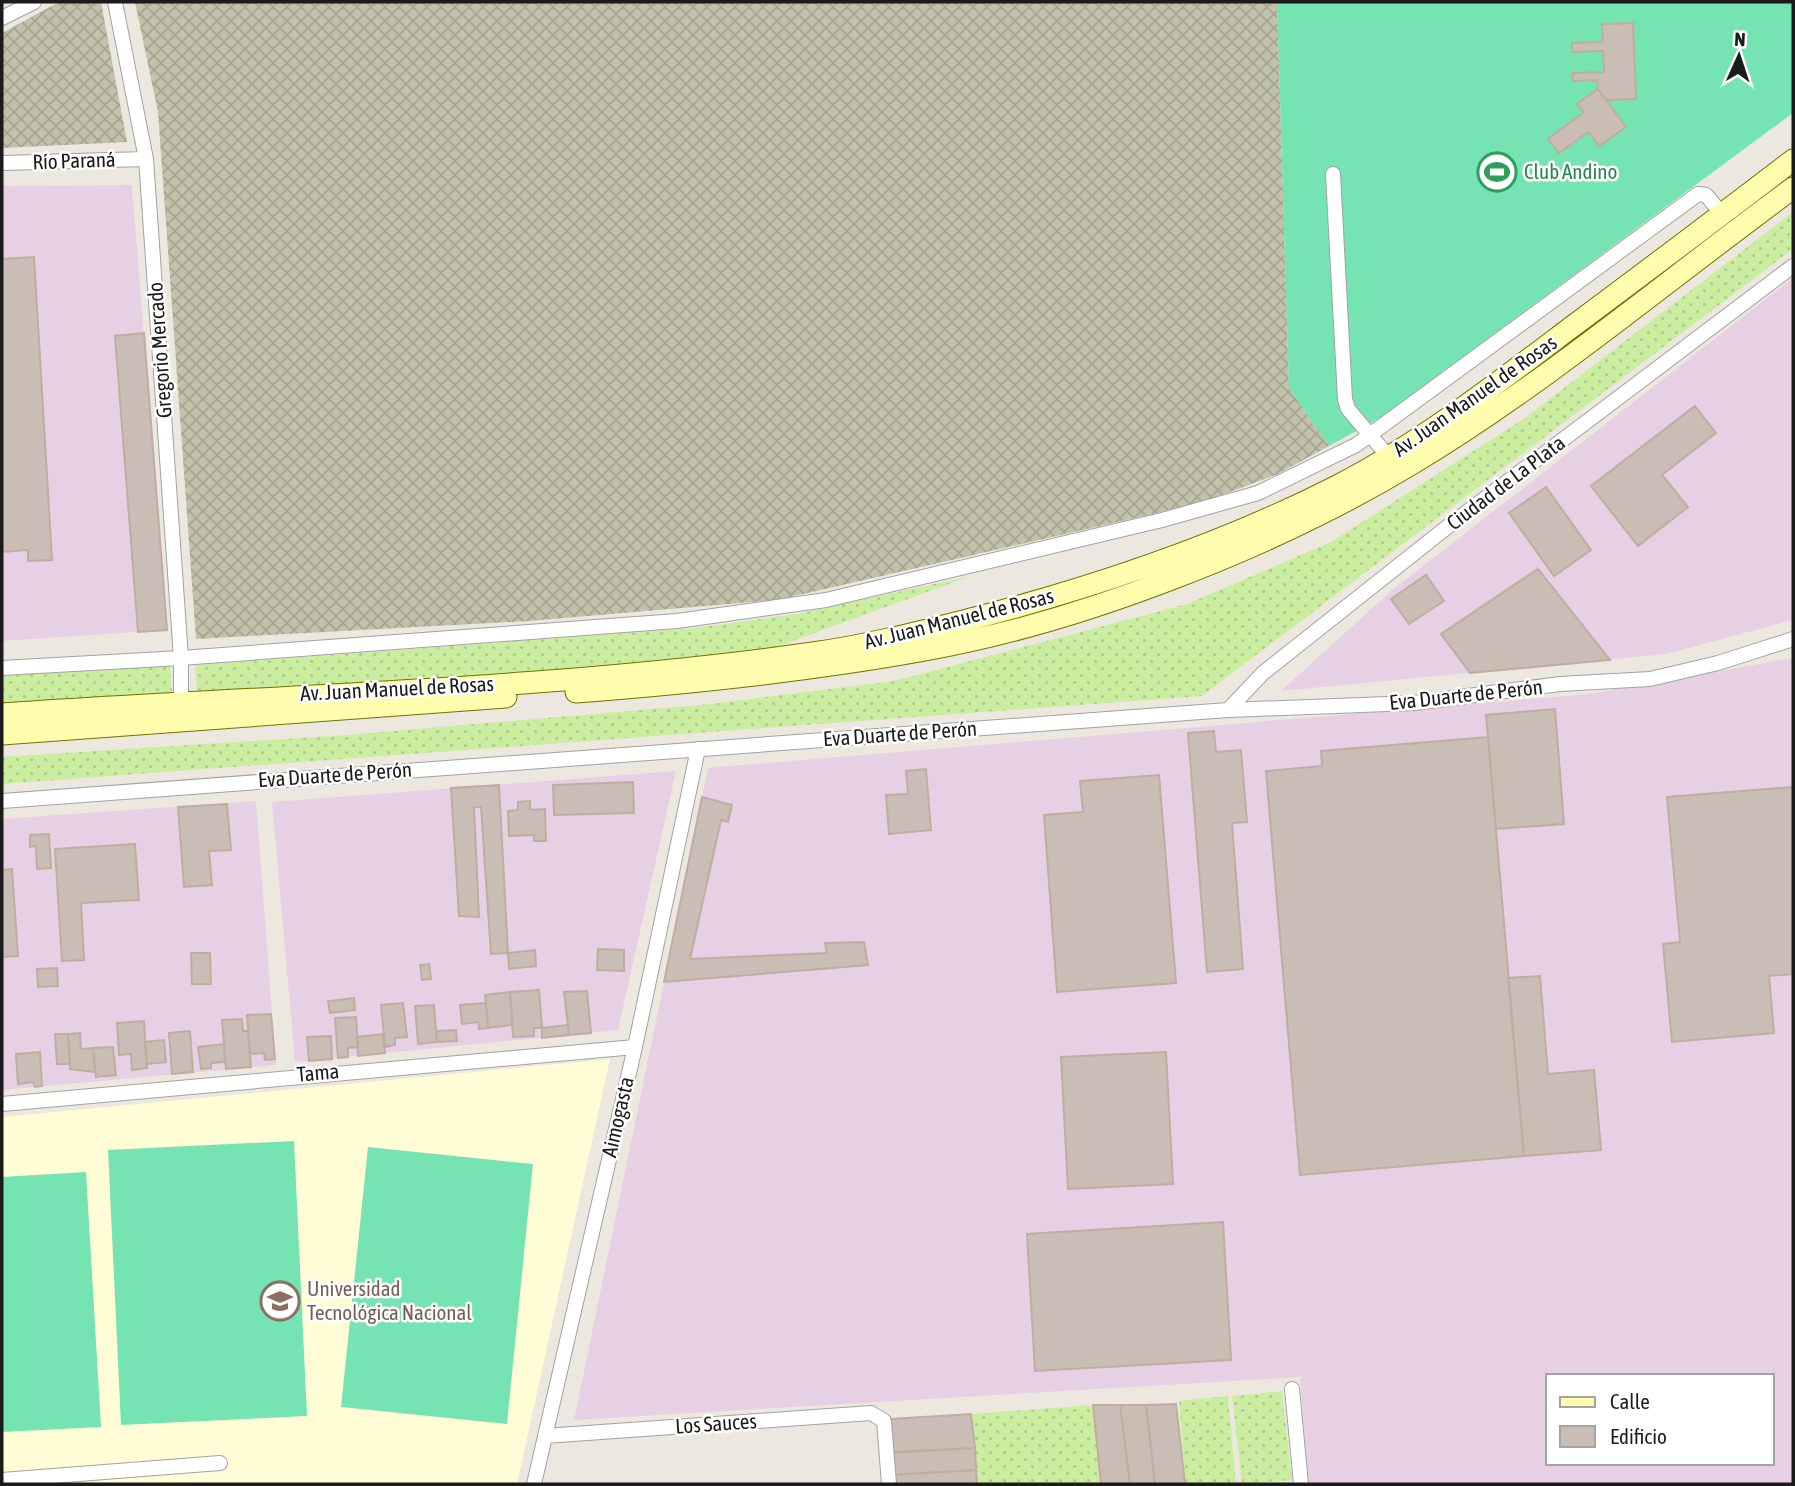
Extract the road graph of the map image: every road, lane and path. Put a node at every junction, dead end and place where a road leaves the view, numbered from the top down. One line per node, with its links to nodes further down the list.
1 (34, 2): 3 (street)
2 (115, 2): 4 (street, Gregorio Mercado)
3 (2, 18)
4 (146, 159): 6 (street, Río Paraná); 14 (street, Gregorio Mercado)
5 (1793, 160): 9 (main road, Av. Juan Manuel de Rosas)
6 (2, 163)
7 (1333, 174): 11 (street)
8 (1793, 188): 19 (main road, Av. Juan Manuel de Rosas)
9 (1722, 214): 11 (street); 12 (main road, Av. Juan Manuel de Rosas)
10 (1793, 267): 17 (street, Ciudad de La Plata)
11 (1370, 434): 12 (street); 14 (street)
12 (1388, 456): 16 (main road, Av. Juan Manuel de Rosas)
13 (1793, 639): 17 (street, Eva Duarte de Perón)
14 (181, 658): 15 (street); 16 (street, Gregorio Mercado)
15 (2, 668)
16 (181, 701): 18 (main road, Av. Juan Manuel de Rosas)
17 (1228, 710): 20 (street, Eva Duarte de Perón)
18 (2, 714)
19 (2, 734)
20 (698, 749): 21 (street, Eva Duarte de Perón); 22 (street, Aimogasta)
21 (2, 801)
22 (635, 1047): 23 (street, Tama); 25 (street, Aimogasta)
23 (2, 1104)
24 (1292, 1389): 30 (street)
25 (545, 1436): 28 (street, Aimogasta); 29 (street, Los Sauces)
26 (220, 1462): 27 (street)
27 (2, 1480)
28 (534, 1484)
29 (889, 1484)
30 (1301, 1484)

